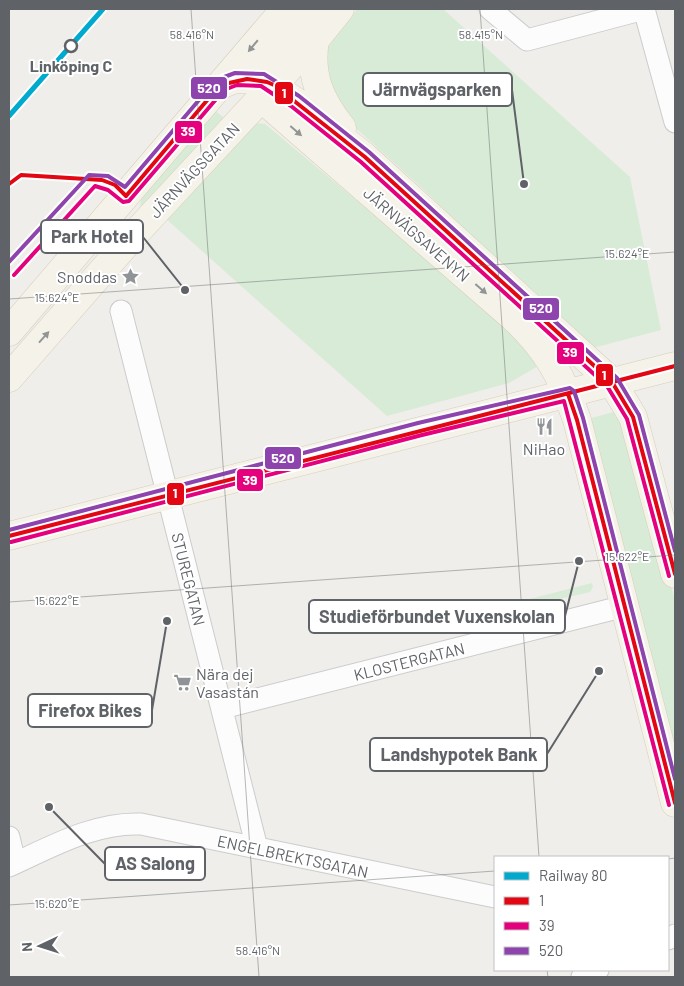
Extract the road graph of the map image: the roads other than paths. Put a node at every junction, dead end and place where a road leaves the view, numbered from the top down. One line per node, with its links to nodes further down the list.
1 (285, 9): 7 (main road, JÄRNVÄGSGATAN, one-way to 7)
2 (312, 9): 8 (main road, JÄRNVÄGSGATAN)
3 (340, 9): 6 (main road, JÄRNVÄGSGATAN)
4 (490, 9): 5 (street)
5 (644, 9): 9 (street)
6 (315, 40): 8 (main road, JÄRNVÄGSGATAN); 10 (main road, JÄRNVÄGSAVENYN)
7 (220, 85): 8 (main road); 12 (main road, JÄRNVÄGSGATAN)
8 (267, 87): 10 (main road, JÄRNVÄGSAVENYN); 14 (main road, JÄRNVÄGSGATAN, one-way to 8); 16 (main road, JÄRNVÄGSAVENYN, one-way to 16)
9 (675, 122)
10 (365, 157): 15 (main road, JÄRNVÄGSAVENYN)
11 (121, 310): 17 (street, STUREGATAN)
12 (9, 332)
13 (675, 366): 15 (main road)
14 (9, 378)
15 (612, 382): 16 (main road); 19 (main road, JÄRNVÄGSAVENYN)
16 (568, 394): 17 (main road); 20 (main road, JÄRNVÄGSAVENYN)
17 (168, 494): 18 (main road); 21 (street, STUREGATAN)
18 (9, 536)
19 (675, 574)
20 (625, 606): 21 (street, KLOSTERGATAN); 22 (main road, JÄRNVÄGSAVENYN)
21 (222, 708): 24 (street, STUREGATAN)
22 (675, 803)
23 (9, 837): 25 (street)
24 (257, 848): 25 (street, ENGELBREKTSGATAN); 26 (street, ENGELBREKTSGATAN)
25 (12, 865)
26 (494, 897)
27 (596, 971): 28 (street)
28 (582, 977)

